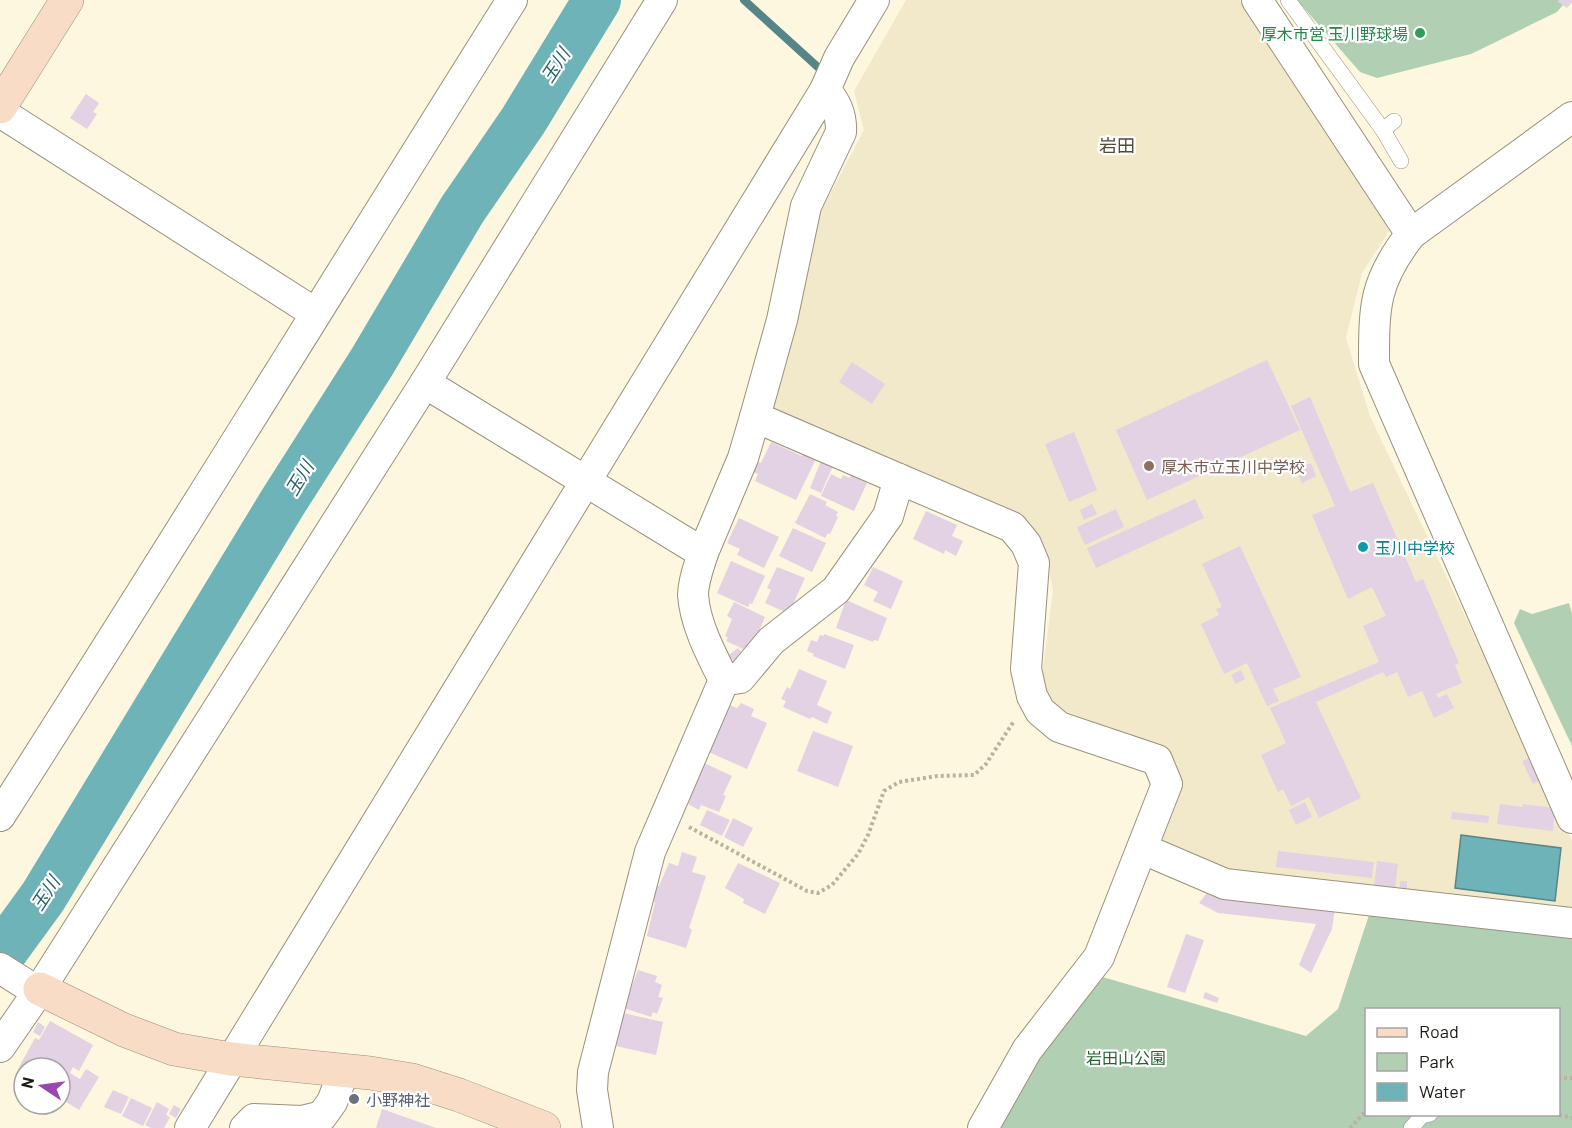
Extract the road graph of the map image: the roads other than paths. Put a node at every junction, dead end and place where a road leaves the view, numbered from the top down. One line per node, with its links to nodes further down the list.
1 (68, 0): 8 (street)
2 (512, 0): 12 (street)
3 (662, 0): 13 (street)
4 (874, 0): 7 (street)
5 (1257, 0): 11 (street)
6 (1288, 0): 10 (lane)
7 (825, 90): 14 (street); 16 (street)
8 (0, 110): 12 (street)
9 (1572, 117): 11 (street)
10 (1401, 161)
11 (1412, 234): 20 (street)
12 (315, 313): 19 (street)
13 (425, 383): 16 (street); 24 (street)
14 (755, 417): 15 (street); 17 (street)
15 (899, 479): 18 (street); 21 (street)
16 (585, 482): 17 (street); 26 (street)
17 (703, 553): 18 (street)
18 (724, 680): 32 (street)
19 (0, 816)
20 (1572, 818)
21 (1143, 849): 22 (street); 33 (street)
22 (1572, 924)
23 (0, 968): 24 (street)
24 (36, 989): 25 (street); 26 (street)
25 (0, 1047)
26 (231, 1059): 27 (street); 29 (street)
27 (344, 1071): 30 (street); 31 (street)
28 (1422, 1116): 34 (lane)
29 (190, 1128)
30 (245, 1128)
31 (544, 1128)
32 (598, 1128)
33 (983, 1128)
34 (1411, 1128)

